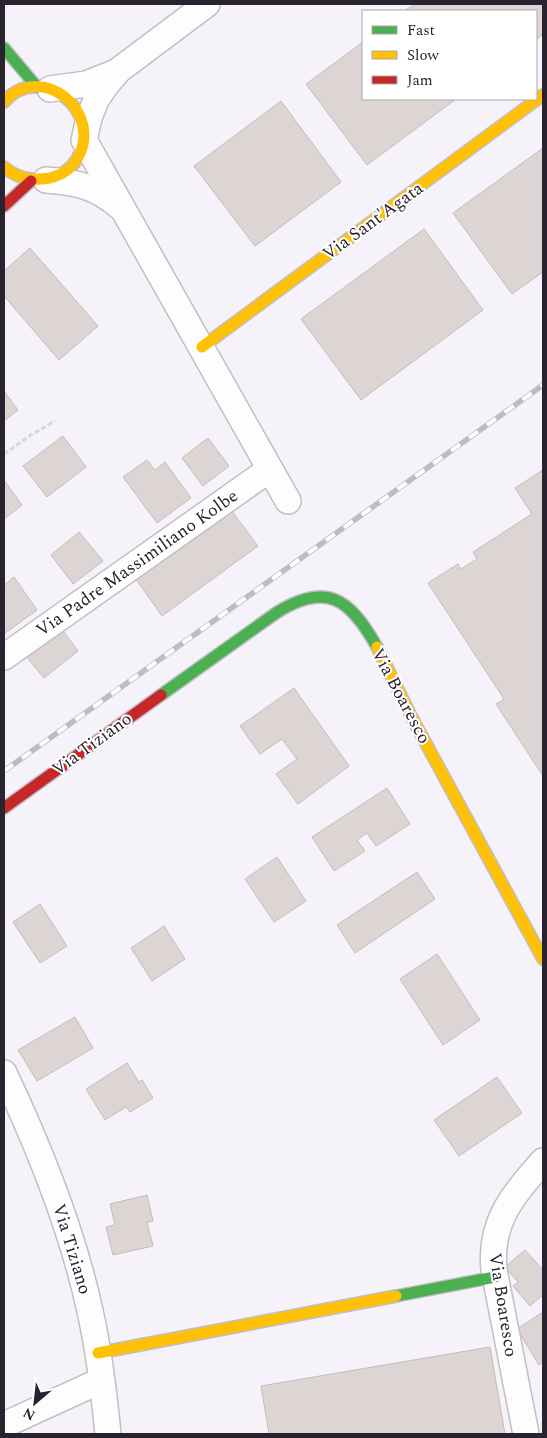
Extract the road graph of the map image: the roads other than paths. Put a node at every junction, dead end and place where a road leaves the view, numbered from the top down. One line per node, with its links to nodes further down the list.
1 (207, 4): 3 (street)
2 (4, 48): 4 (street)
3 (119, 70): 4 (street); 7 (street)
4 (44, 88): 6 (street); 7 (street)
5 (536, 100): 12 (street, Via Sant'Agata)
6 (4, 102)
7 (84, 138): 9 (street); 11 (street)
8 (4, 167): 9 (street)
9 (38, 180): 10 (street); 11 (street)
10 (4, 206)
11 (124, 210): 12 (street)
12 (202, 347): 13 (street)
13 (270, 469): 14 (street); 15 (street, Via Padre Massimiliano Kolbe)
14 (288, 501)
15 (4, 657)
16 (181, 680): 17 (street, Via Tiziano); 18 (street, Via Boaresco)
17 (4, 808)
18 (543, 958)
19 (4, 1073): 22 (street, Via Tiziano)
20 (543, 1161): 21 (street, Via Boaresco)
21 (495, 1278): 22 (street); 26 (street, Via Boaresco)
22 (98, 1353): 23 (street, Via Tiziano)
23 (102, 1380): 24 (street); 25 (street, Via Tiziano)
24 (4, 1425)
25 (108, 1434)
26 (526, 1434)

